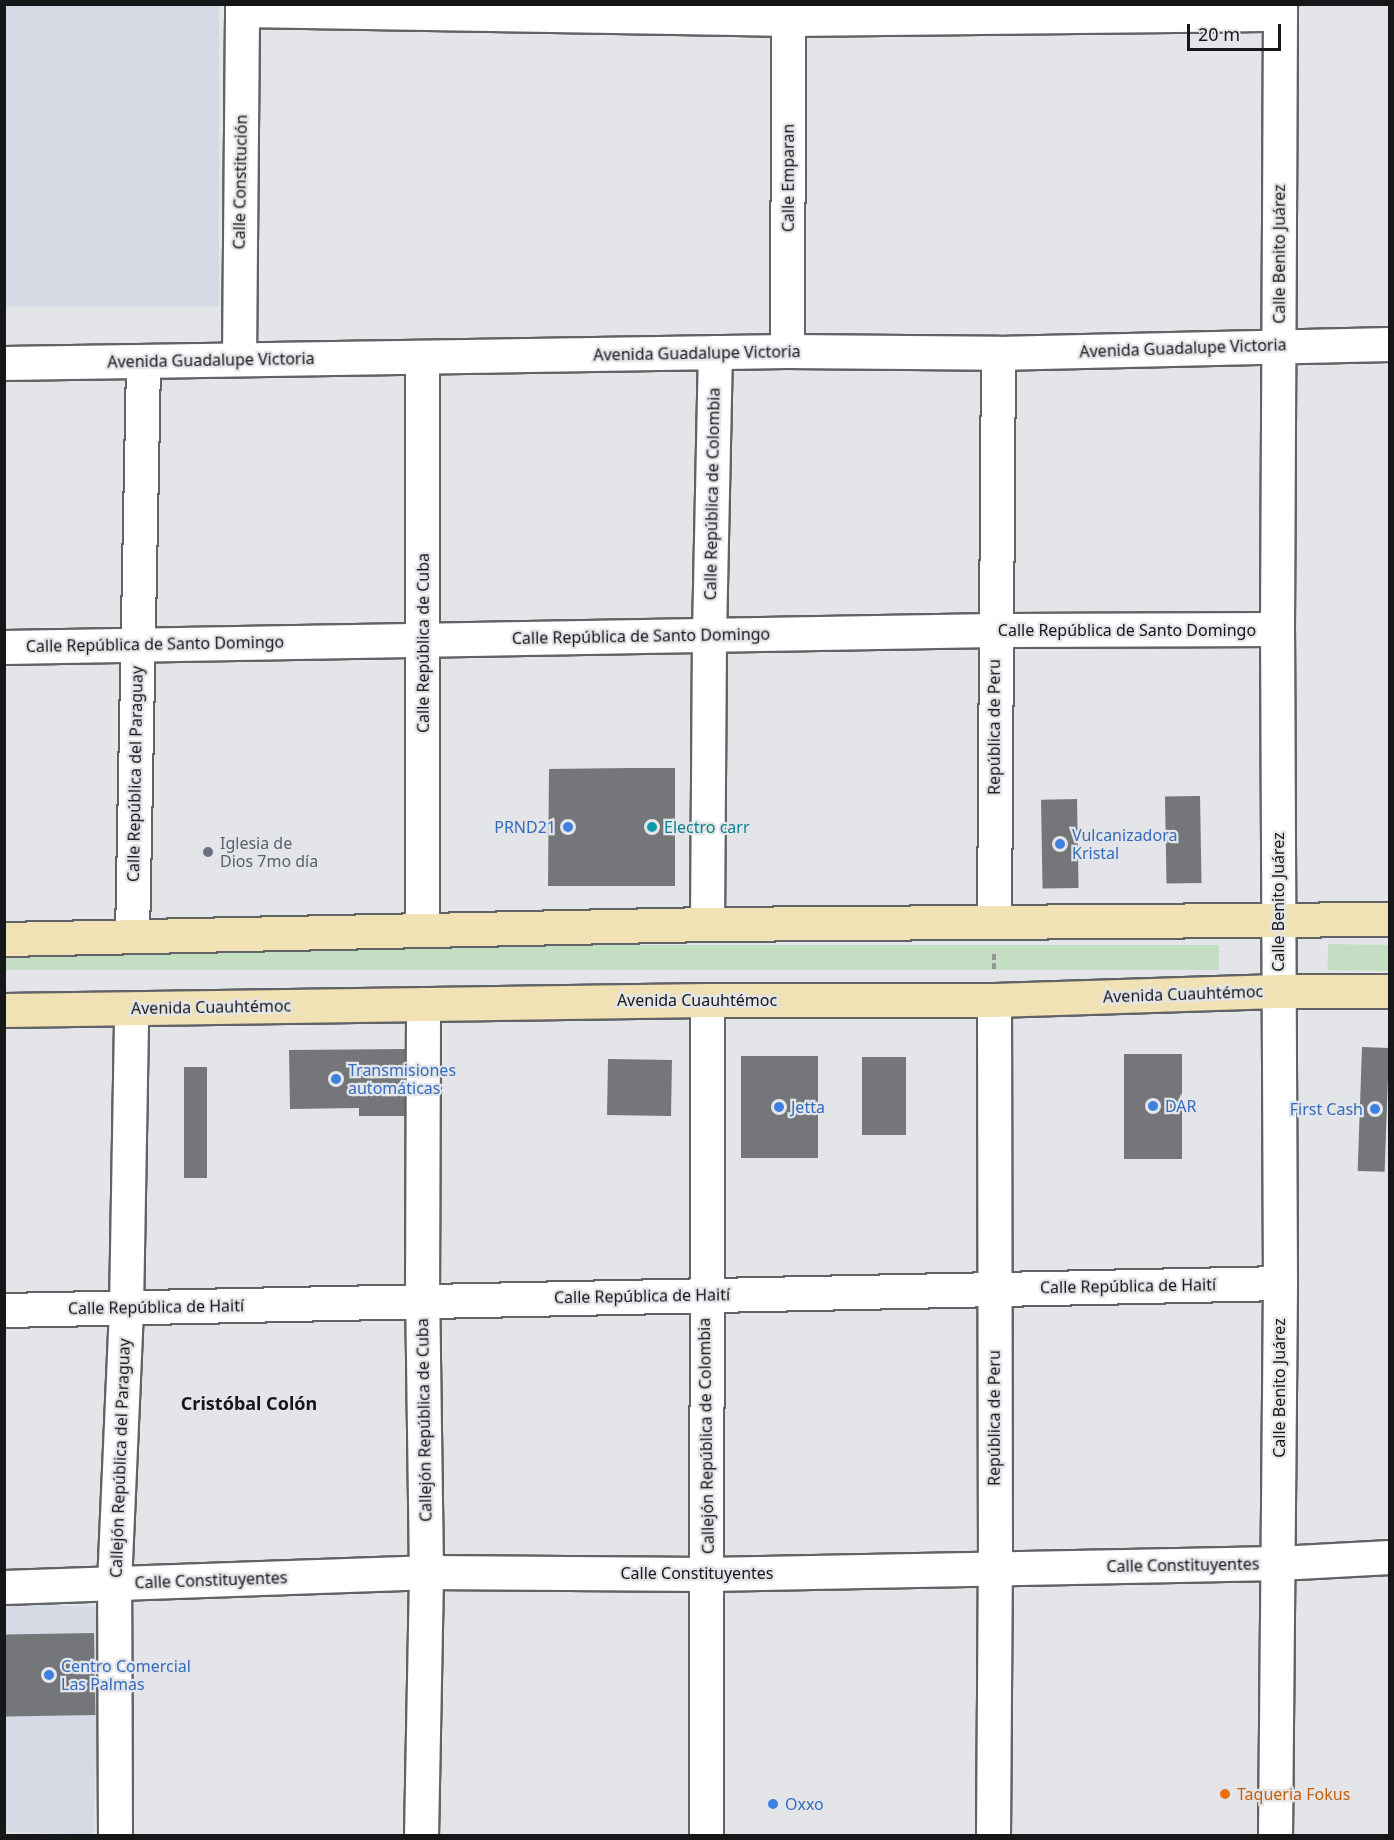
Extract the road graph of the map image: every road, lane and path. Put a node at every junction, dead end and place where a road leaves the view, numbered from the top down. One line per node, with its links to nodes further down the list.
1 (242, 7): 3 (street); 10 (street, Calle Constitución)
2 (1280, 9): 3 (street); 5 (street, Calle Benito Juárez)
3 (788, 12): 6 (street, Calle Emparan)
4 (1389, 344): 5 (street, Avenida Guadalupe Victoria)
5 (1279, 345): 8 (street, Avenida Guadalupe Victoria); 13 (street, Calle Benito Juárez)
6 (787, 351): 7 (street, Avenida Guadalupe Victoria); 8 (street, Avenida Guadalupe Victoria)
7 (714, 352): 9 (street, Avenida Guadalupe Victoria); 15 (street, Calle República de Colombia)
8 (998, 353): 14 (street, República de Peru)
9 (422, 357): 10 (street, Avenida Guadalupe Victoria); 16 (street, Calle República de Cuba)
10 (239, 359): 11 (street, Avenida Guadalupe Victoria)
11 (143, 361): 12 (street, Avenida Guadalupe Victoria); 17 (street, Calle República del Paraguay)
12 (4, 363)
13 (1278, 629): 14 (street, Calle República de Santo Domingo); 19 (street, Calle Benito Juárez)
14 (995, 630): 15 (street, Calle República de Santo Domingo); 21 (street, República de Peru)
15 (709, 635): 16 (street, Calle República de Santo Domingo); 22 (street, Calle República de Colombia)
16 (423, 640): 17 (street, Calle República de Santo Domingo); 23 (street, Calle República de Cuba)
17 (138, 644): 18 (street, Calle República de Santo Domingo); 24 (street, Calle República del Paraguay)
18 (4, 647)
19 (1279, 918): 20 (main road); 21 (main road); 27 (street, Calle Benito Juárez)
20 (1389, 919)
21 (994, 922): 22 (main road); 29 (path)
22 (707, 924): 23 (main road)
23 (422, 930): 24 (main road)
24 (132, 936): 25 (main road)
25 (4, 939)
26 (1389, 990): 27 (main road, Avenida Cuauhtémoc)
27 (1278, 991): 29 (main road, Avenida Cuauhtémoc); 33 (street, Calle Benito Juárez)
28 (707, 1000): 29 (main road, Avenida Cuauhtémoc); 30 (main road, Avenida Cuauhtémoc); 35 (street, Callejón República de Colombia)
29 (994, 1000): 34 (street, República de Peru)
30 (423, 1004): 31 (main road, Avenida Cuauhtémoc); 36 (street, Callejón República de Cuba)
31 (131, 1009): 32 (main road, Avenida Cuauhtémoc); 37 (street, Callejón República del Paraguay)
32 (4, 1010)
33 (1280, 1283): 34 (street, Calle República de Haití); 40 (street, Calle Benito Juárez)
34 (993, 1289): 35 (street, Calle República de Haití); 41 (street, República de Peru)
35 (705, 1295): 36 (street, Calle República de Haití); 43 (street, Callejón República de Colombia)
36 (422, 1301): 37 (street, Calle República de Haití); 42 (street, Callejón República de Cuba)
37 (126, 1308): 38 (street, Calle República de Haití); 44 (street, Callejón República del Paraguay)
38 (4, 1310)
39 (1389, 1557): 40 (street, Calle Constituyentes)
40 (1278, 1563): 41 (street, Calle Constituyentes); 50 (street, Calle Benito Juárez)
41 (995, 1569): 43 (street, Calle Constituyentes); 49 (street, República de Peru)
42 (426, 1572): 43 (street, Calle Constituyentes); 44 (street, Calle Constituyentes); 47 (street, Callejón República de Cuba)
43 (708, 1574): 48 (street, Callejón República de Colombia)
44 (114, 1584): 45 (street, Calle Constituyentes); 46 (street, Callejón República del Paraguay)
45 (4, 1587)
46 (116, 1836)
47 (421, 1836)
48 (706, 1836)
49 (993, 1836)
50 (1275, 1836)

